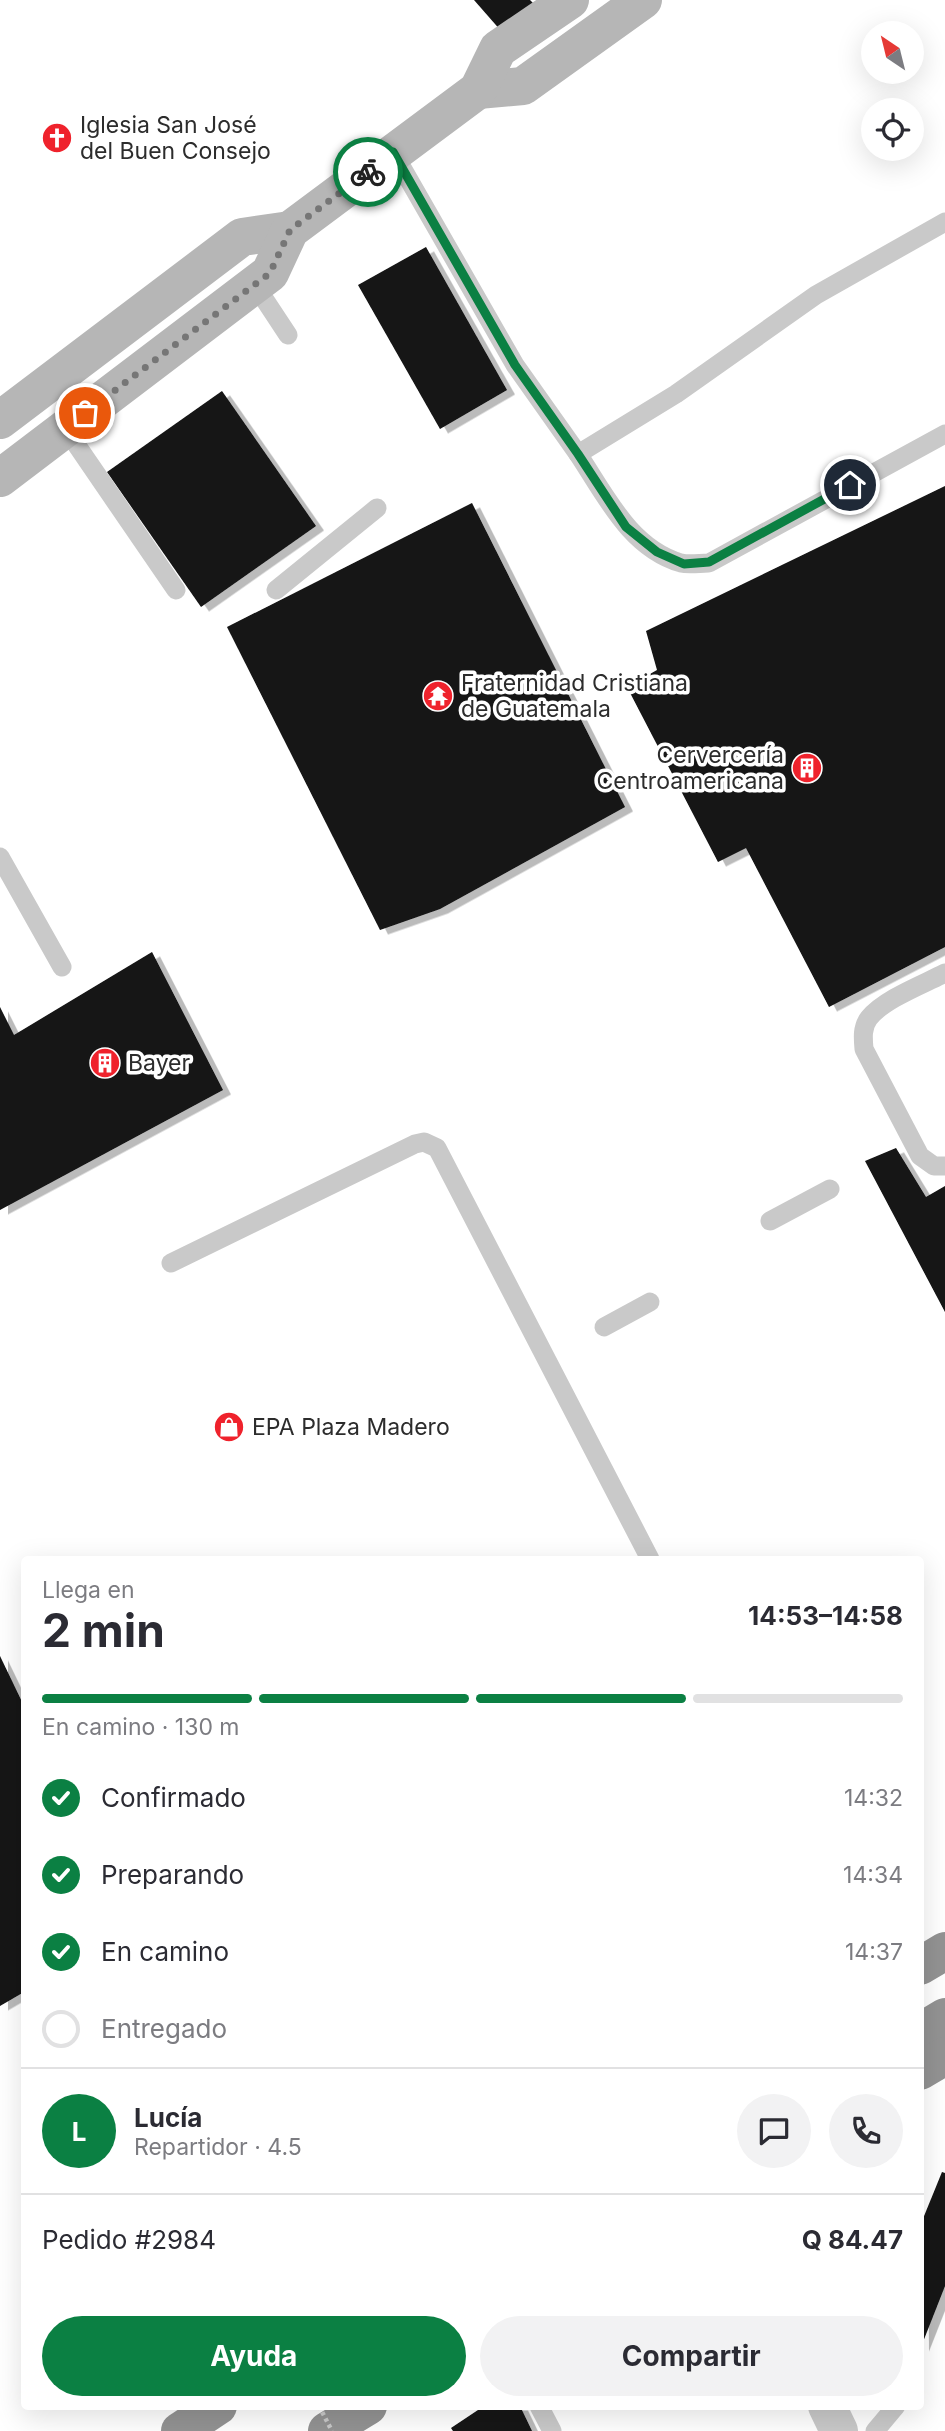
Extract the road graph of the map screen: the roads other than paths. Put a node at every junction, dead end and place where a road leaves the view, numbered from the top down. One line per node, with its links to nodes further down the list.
1 (570, 0): 3 (main road)
2 (643, 0): 3 (main road)
3 (478, 90): 4 (main road)
4 (393, 152): 6 (main road); 12 (lane)
5 (945, 222): 12 (lane)
6 (290, 230): 7 (main road); 9 (main road)
7 (255, 285): 8 (lane); 10 (main road)
8 (288, 335)
9 (0, 420)
10 (65, 428): 13 (main road); 15 (lane)
11 (945, 434): 12 (lane)
12 (578, 454)
13 (0, 478)
14 (377, 508): 16 (lane)
15 (176, 590)
16 (276, 590)
17 (0, 857): 18 (lane)
18 (62, 967)
19 (945, 973): 20 (lane)
20 (945, 1166)
21 (830, 1189): 22 (lane)
22 (770, 1221)
23 (171, 1263): 26 (lane)
24 (650, 1303): 25 (lane)
25 (604, 1327)
26 (648, 1556)
27 (945, 1951): 28 (highway)
28 (924, 1964)
29 (945, 2017): 30 (highway)
30 (924, 2030)
31 (945, 2056): 32 (highway)
32 (924, 2069)
33 (212, 2410): 38 (highway)
34 (362, 2410): 39 (highway)
35 (541, 2410): 40 (lane)
36 (829, 2410): 41 (street)
37 (894, 2410): 42 (lane)
38 (180, 2431)
39 (329, 2431)
40 (552, 2431)
41 (839, 2431)
42 (875, 2431)

